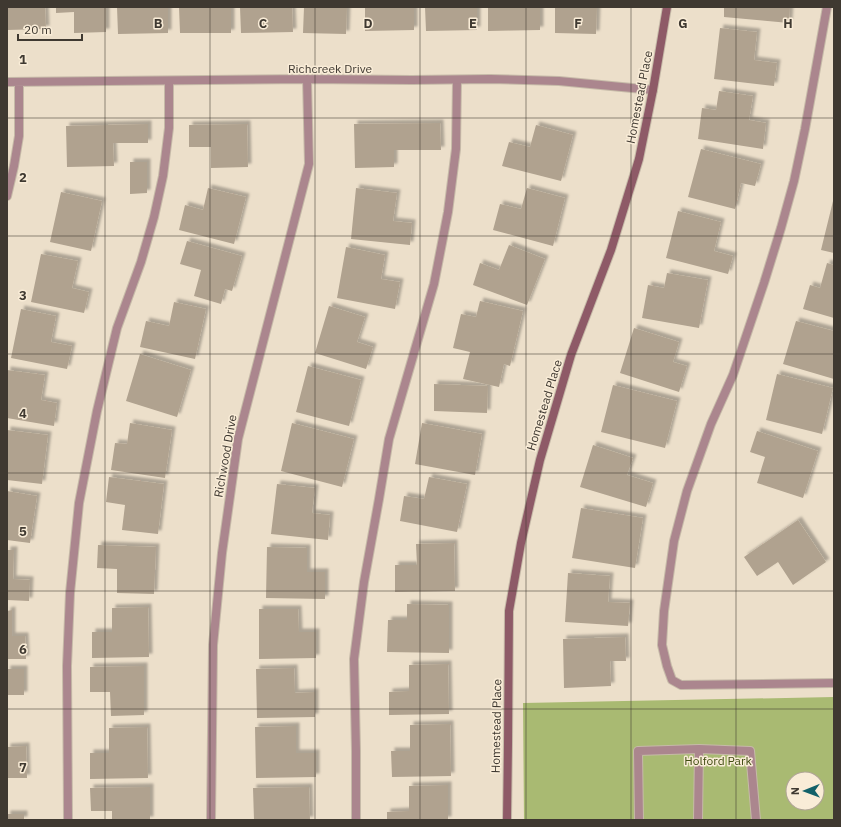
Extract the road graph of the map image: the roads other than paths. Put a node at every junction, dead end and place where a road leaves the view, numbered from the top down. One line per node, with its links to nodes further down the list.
1 (667, 7): 8 (street, Homestead Place)
2 (827, 7): 10 (street)
3 (307, 79): 4 (street, Richcreek Drive); 5 (street, Richcreek Drive); 13 (street, Richwood Drive)
4 (457, 80): 8 (street, Richcreek Drive); 14 (street)
5 (169, 81): 7 (street, Richcreek Drive); 12 (street)
6 (7, 82): 7 (street, Richcreek Drive)
7 (19, 82): 9 (street)
8 (653, 90): 15 (street, Homestead Place)
9 (7, 196)
10 (834, 683)
11 (699, 749): 16 (street); 17 (street); 18 (street)
12 (68, 820)
13 (211, 820)
14 (356, 820)
15 (507, 820)
16 (639, 820)
17 (698, 820)
18 (756, 820)

